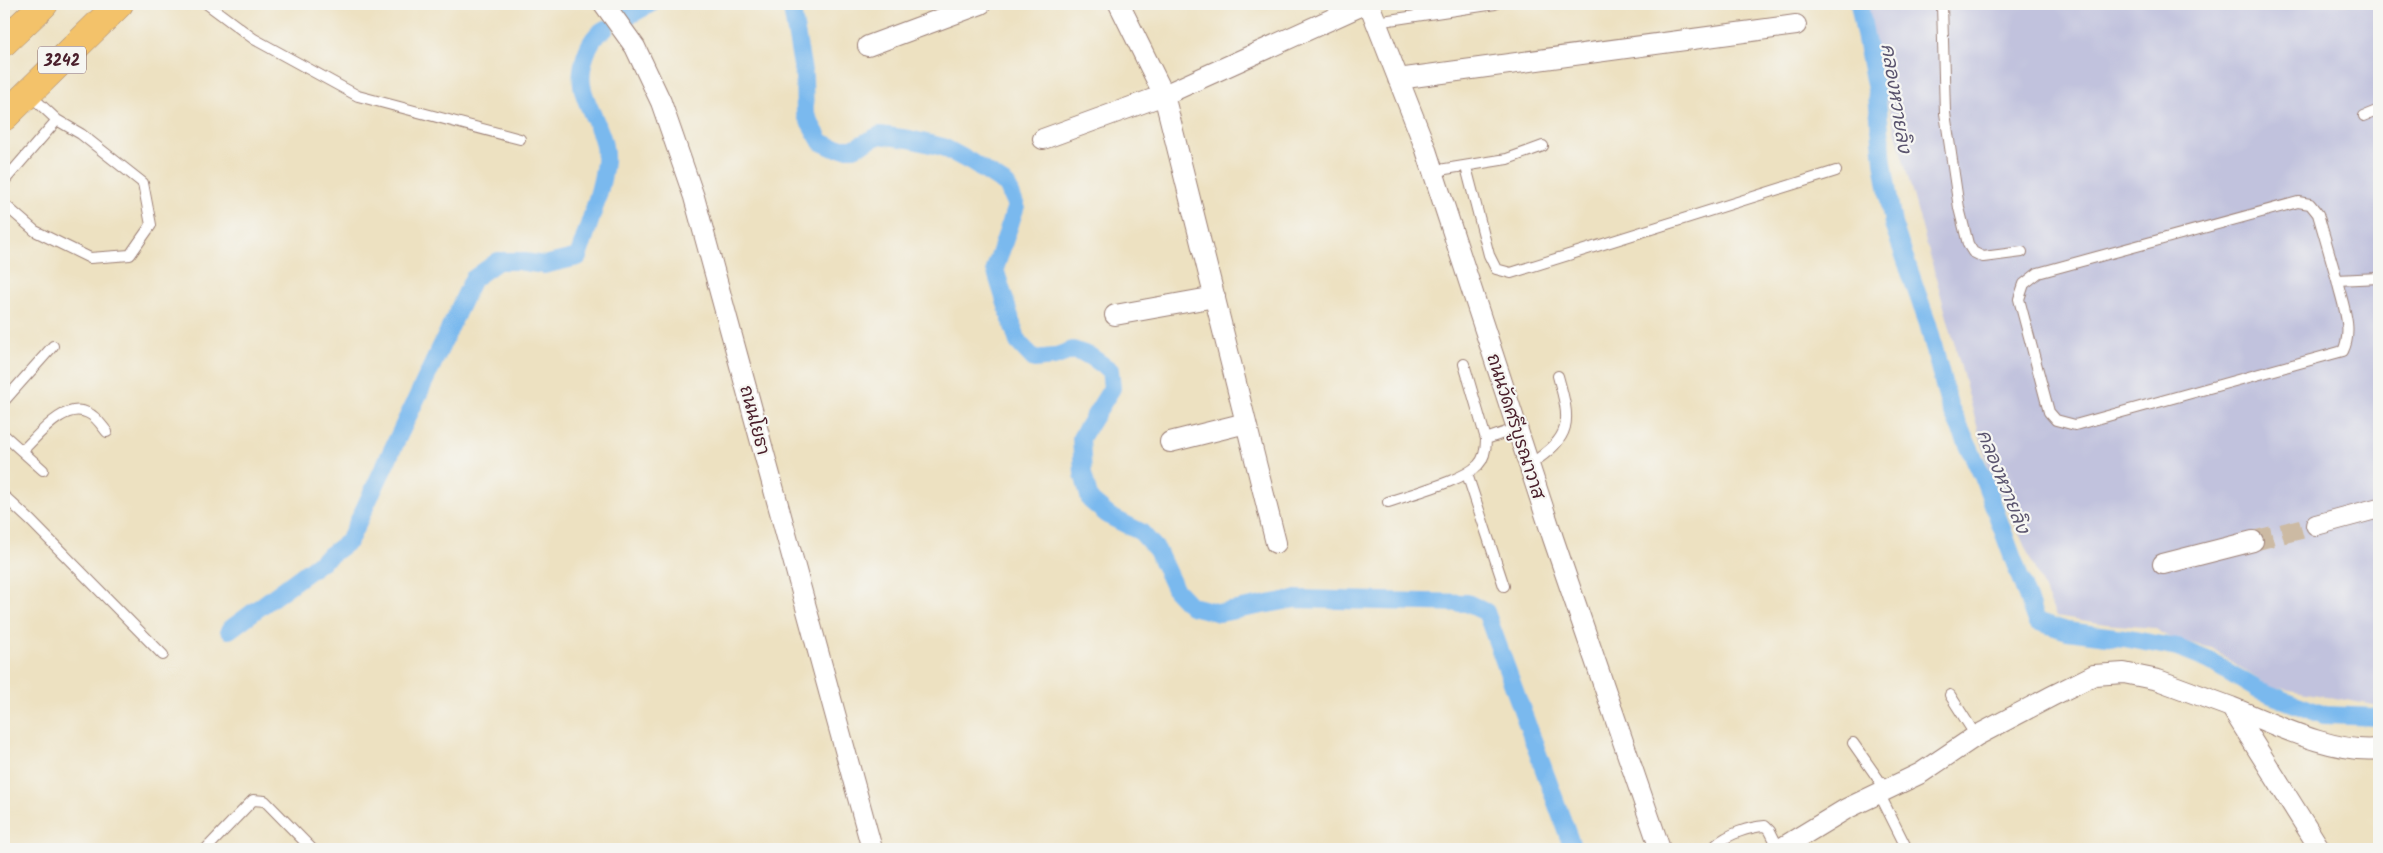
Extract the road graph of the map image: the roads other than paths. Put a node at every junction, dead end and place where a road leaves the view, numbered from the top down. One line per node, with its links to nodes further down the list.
1 (44, 4): 11 (main road)
2 (120, 4): 14 (main road, 3242)
3 (207, 4): 21 (lane)
4 (604, 4): 64 (street, ถนนโยธา)
5 (981, 4): 12 (street)
6 (1119, 4): 15 (street)
7 (1495, 4): 9 (lane)
8 (1942, 4): 28 (lane)
9 (1370, 10): 13 (street, ถนนวัดศรีบูรณาวาส); 15 (street)
10 (1796, 24): 13 (street)
11 (4, 42)
12 (868, 46)
13 (1398, 79): 25 (street, ถนนวัดศรีบูรณาวาส)
14 (28, 93): 18 (main road, 3242); 19 (lane)
15 (1164, 94): 20 (street); 31 (street)
16 (2379, 110): 17 (lane)
17 (2364, 116)
18 (4, 117)
19 (57, 120): 26 (lane); 27 (lane)
20 (1043, 138)
21 (520, 139)
22 (1543, 146): 23 (lane)
23 (1466, 167): 24 (lane); 25 (lane)
24 (1836, 170)
25 (1433, 171): 38 (street, ถนนวัดศรีบูรณาวาส)
26 (4, 181)
27 (4, 204)
28 (2022, 252)
29 (2379, 278): 30 (lane)
30 (2337, 280): 30 (lane)
31 (1215, 296): 32 (street); 37 (street)
32 (1115, 314)
33 (53, 346): 36 (lane)
34 (1464, 364): 41 (lane)
35 (1558, 376): 44 (lane)
36 (4, 401)
37 (1246, 422): 42 (street); 52 (street)
38 (1518, 428): 41 (lane); 44 (street, ถนนวัดศรีบูรณาวาส)
39 (107, 432): 43 (lane)
40 (4, 435): 43 (lane)
41 (1486, 439): 46 (lane)
42 (1170, 442)
43 (22, 451): 45 (lane)
44 (1529, 465): 65 (street, ถนนวัดศรีบูรณาวาส)
45 (43, 470)
46 (1466, 474): 48 (lane); 54 (lane)
47 (4, 496): 55 (lane)
48 (1388, 502)
49 (2379, 508): 50 (street)
50 (2316, 525)
51 (2253, 541): 53 (street)
52 (1276, 543)
53 (2164, 564)
54 (1504, 586)
55 (163, 655)
56 (1950, 695): 58 (lane)
57 (2231, 707): 58 (street); 60 (street); 69 (street)
58 (1976, 736): 61 (street)
59 (1853, 744): 61 (lane)
60 (2379, 749)
61 (1882, 791): 67 (street); 68 (lane)
62 (206, 849): 63 (lane)
63 (312, 849)
64 (872, 849)
65 (1660, 849)
66 (1716, 849): 67 (lane)
67 (1780, 849)
68 (1907, 849)
69 (2320, 849)

